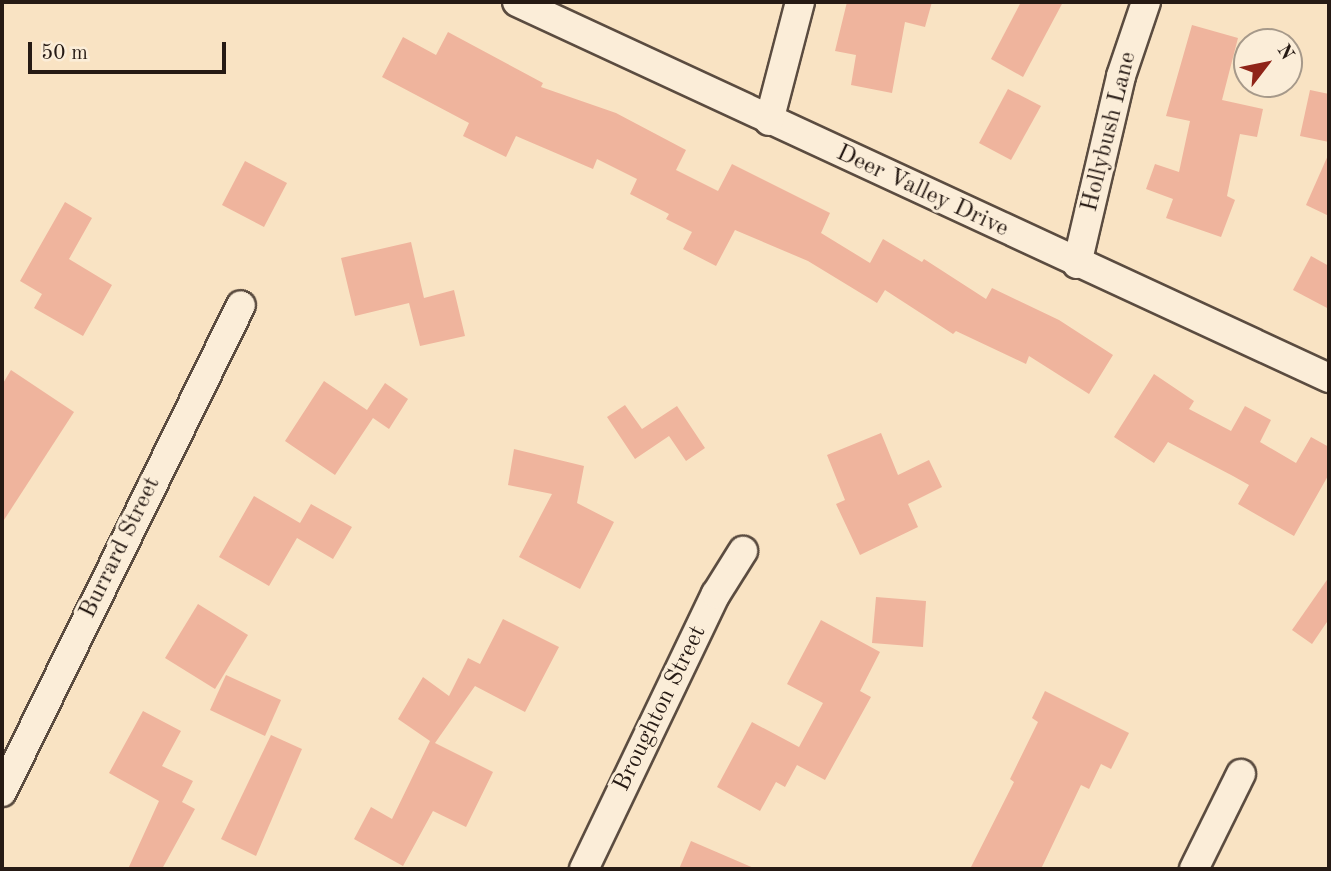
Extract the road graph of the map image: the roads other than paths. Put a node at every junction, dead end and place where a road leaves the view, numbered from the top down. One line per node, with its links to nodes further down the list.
1 (517, 2): 4 (street, Deer Valley Drive)
2 (800, 2): 4 (street)
3 (1146, 2): 5 (street, Hollybush Lane)
4 (769, 121): 5 (street, Deer Valley Drive)
5 (1077, 264): 7 (street, Deer Valley Drive)
6 (241, 305): 10 (street, Burrard Street)
7 (1329, 378)
8 (743, 551): 11 (street, Broughton Street)
9 (1241, 774): 12 (street)
10 (2, 792)
11 (584, 869)
12 (1194, 869)

